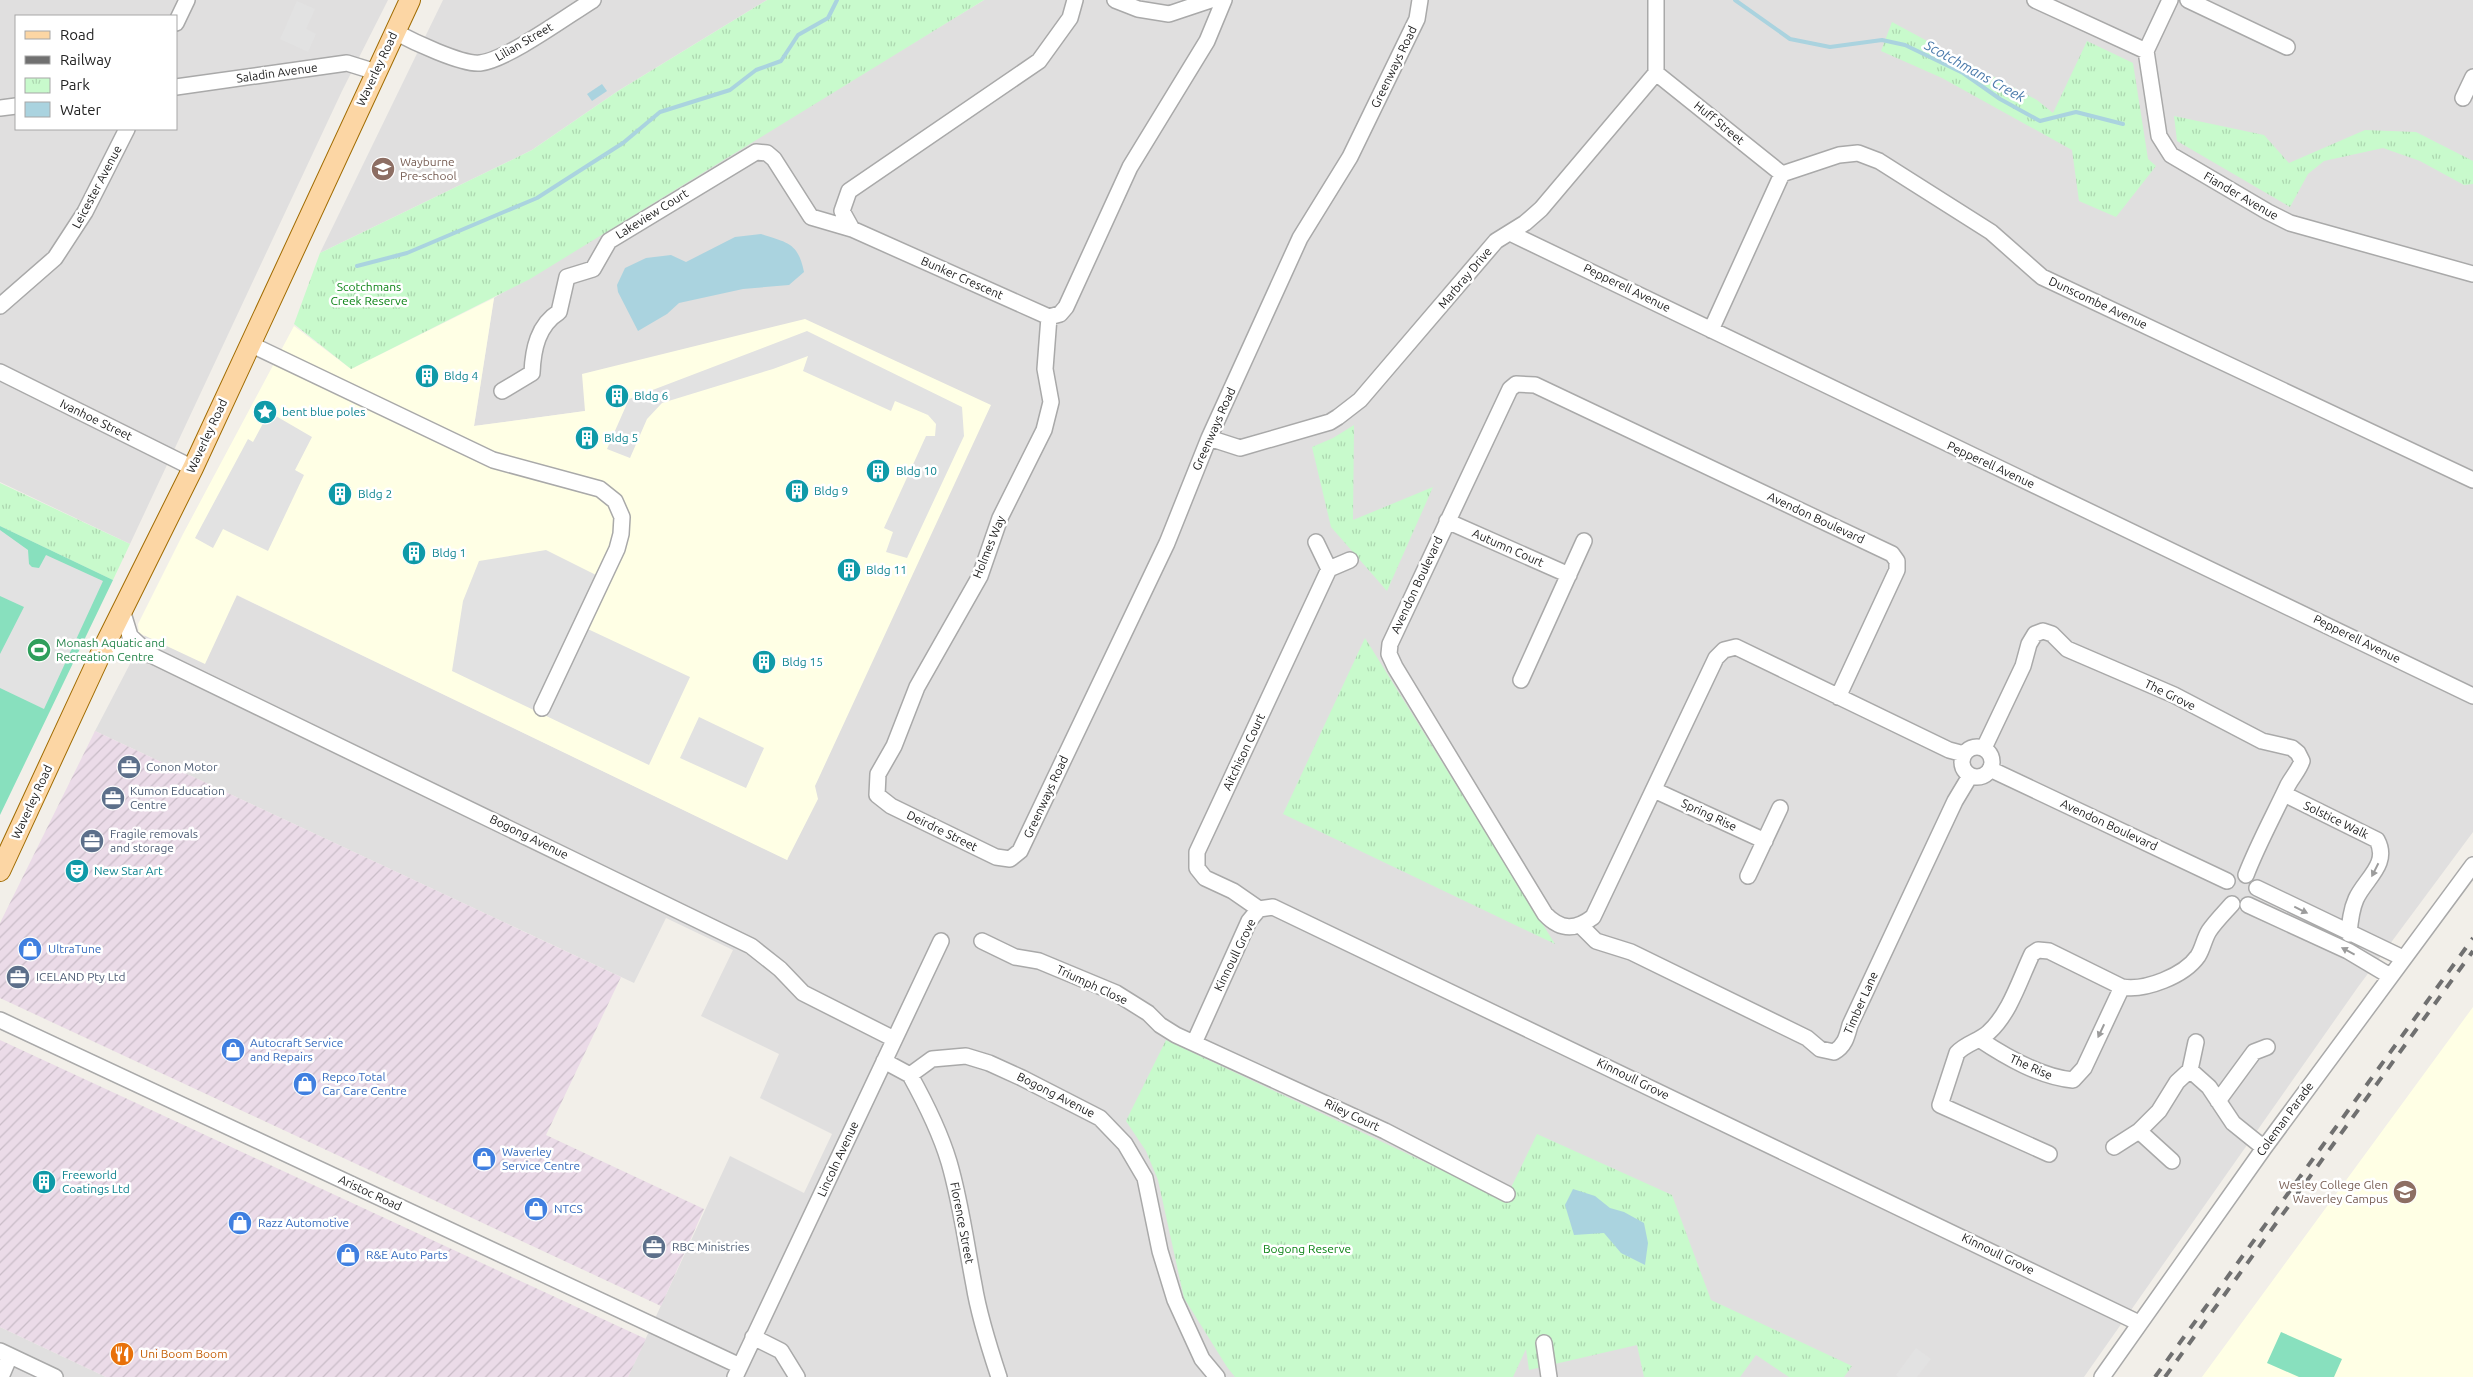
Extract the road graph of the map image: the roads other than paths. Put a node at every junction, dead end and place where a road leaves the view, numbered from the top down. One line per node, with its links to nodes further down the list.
1 (187, 0): 13 (street)
2 (410, 0): 14 (main road, Waverley Road)
3 (593, 0): 14 (street, Lilian Street)
4 (1075, 0): 26 (street)
5 (1115, 0): 6 (street)
6 (1211, 0)
7 (1224, 0): 30 (street)
8 (1420, 0): 35 (street, Greenways Road)
9 (1656, 0): 18 (street)
10 (2035, 0): 16 (street)
11 (2170, 0): 16 (street)
12 (2188, 0): 15 (street)
13 (178, 20)
14 (395, 32): 17 (main road, Waverley Road)
15 (2288, 47)
16 (2146, 51): 28 (street, Fiander Avenue)
17 (376, 72): 20 (street, Saladin Avenue); 32 (main road, Waverley Road)
18 (1656, 73): 25 (street, Huff Street); 27 (street, Marbray Drive)
19 (2473, 77): 21 (street)
20 (178, 87)
21 (2463, 98)
22 (15, 106): 23 (street)
23 (0, 108)
24 (126, 130): 29 (street, Leicester Avenue)
25 (1782, 174): 31 (street); 37 (street, Dunscombe Avenue)
26 (852, 228): 30 (street, Bunker Crescent); 34 (street, Lakeview Court)
27 (1510, 233): 31 (street, Pepperell Avenue); 35 (street, Marbray Drive)
28 (2473, 274)
29 (0, 306)
30 (1049, 317): 57 (street, Holmes Way)
31 (1711, 330): 48 (street, Pepperell Avenue)
32 (250, 344): 36 (main road, Waverley Road); 50 (street)
33 (0, 372): 36 (street, Ivanhoe Street)
34 (502, 391)
35 (1209, 438): 60 (street, Greenways Road)
36 (192, 468): 44 (main road, Waverley Road)
37 (2473, 480)
38 (1447, 521): 43 (street, Autumn Court); 49 (street, Avendon Boulevard); 70 (street, Avendon Boulevard)
39 (1584, 541): 43 (street)
40 (1316, 542): 42 (street)
41 (1350, 560): 42 (street)
42 (1329, 569): 69 (street, Aitchison Court)
43 (1569, 575): 47 (street)
44 (122, 610): 45 (main road, Waverley Road); 46 (street, Bogong Avenue)
45 (101, 653): 46 (street, Bogong Avenue); 62 (main road, Waverley Road)
46 (150, 655): 78 (street, Bogong Avenue)
47 (1522, 680)
48 (2473, 696)
49 (1838, 697): 52 (street); 55 (street)
50 (542, 708)
51 (1984, 748): 52 (street); 53 (street); 56 (street, The Grove)
52 (1964, 754): 54 (street)
53 (1990, 769): 54 (street); 65 (street, Avendon Boulevard)
54 (1970, 776): 70 (street, Timber Lane)
55 (1654, 790): 59 (street, Spring Rise); 70 (street)
56 (2284, 794): 63 (street, The Grove); 71 (street, Solstice Walk, one-way to 71)
57 (877, 795): 60 (street, Deirdre Street)
58 (1780, 808): 59 (street)
59 (1764, 841): 64 (street)
60 (1010, 859)
61 (2473, 865): 74 (street, Coleman Parade)
62 (0, 871)
63 (2246, 875): 65 (street); 66 (street)
64 (1748, 876)
65 (2227, 881): 67 (street)
66 (2258, 888): 68 (street); 71 (street, one-way to 71)
67 (2232, 904): 68 (street); 76 (street)
68 (2248, 905): 75 (street, one-way to 68)
69 (1259, 909): 81 (street, Kinnoull Grove); 93 (street, Kinnoull Grove)
70 (1581, 926)
71 (2349, 934): 74 (street)
72 (941, 940): 78 (street, Lincoln Avenue)
73 (982, 941): 81 (street, Triumph Close)
74 (2403, 958): 75 (street, Coleman Parade)
75 (2390, 976): 89 (street, Coleman Parade)
76 (2122, 987): 79 (street); 79 (street, The Rise, one-way to 79)
77 (0, 1020): 97 (street, Aristoc Road)
78 (894, 1039): 83 (street, Lincoln Avenue)
79 (1979, 1039): 90 (street)
80 (2196, 1042): 84 (street)
81 (1194, 1043): 92 (street, Riley Court)
82 (2267, 1047): 86 (street)
83 (884, 1061): 85 (street); 94 (street, Lincoln Avenue)
84 (2190, 1070): 86 (street); 87 (street)
85 (910, 1075): 101 (street, Florence Street); 102 (street, Bogong Avenue)
86 (2218, 1101): 89 (street)
87 (2139, 1131): 88 (street); 91 (street)
88 (2114, 1147)
89 (2264, 1148): 93 (street, Coleman Parade)
90 (2049, 1154)
91 (2172, 1161)
92 (1507, 1194)
93 (2139, 1323): 104 (street, Coleman Parade)
94 (753, 1337): 97 (street, Lincoln Avenue); 100 (street)
95 (1544, 1343): 103 (street)
96 (5, 1354): 98 (street); 99 (street)
97 (737, 1372)
98 (0, 1377)
99 (55, 1377)
100 (796, 1377)
101 (999, 1377)
102 (1217, 1377)
103 (1549, 1377)
104 (2102, 1377)

